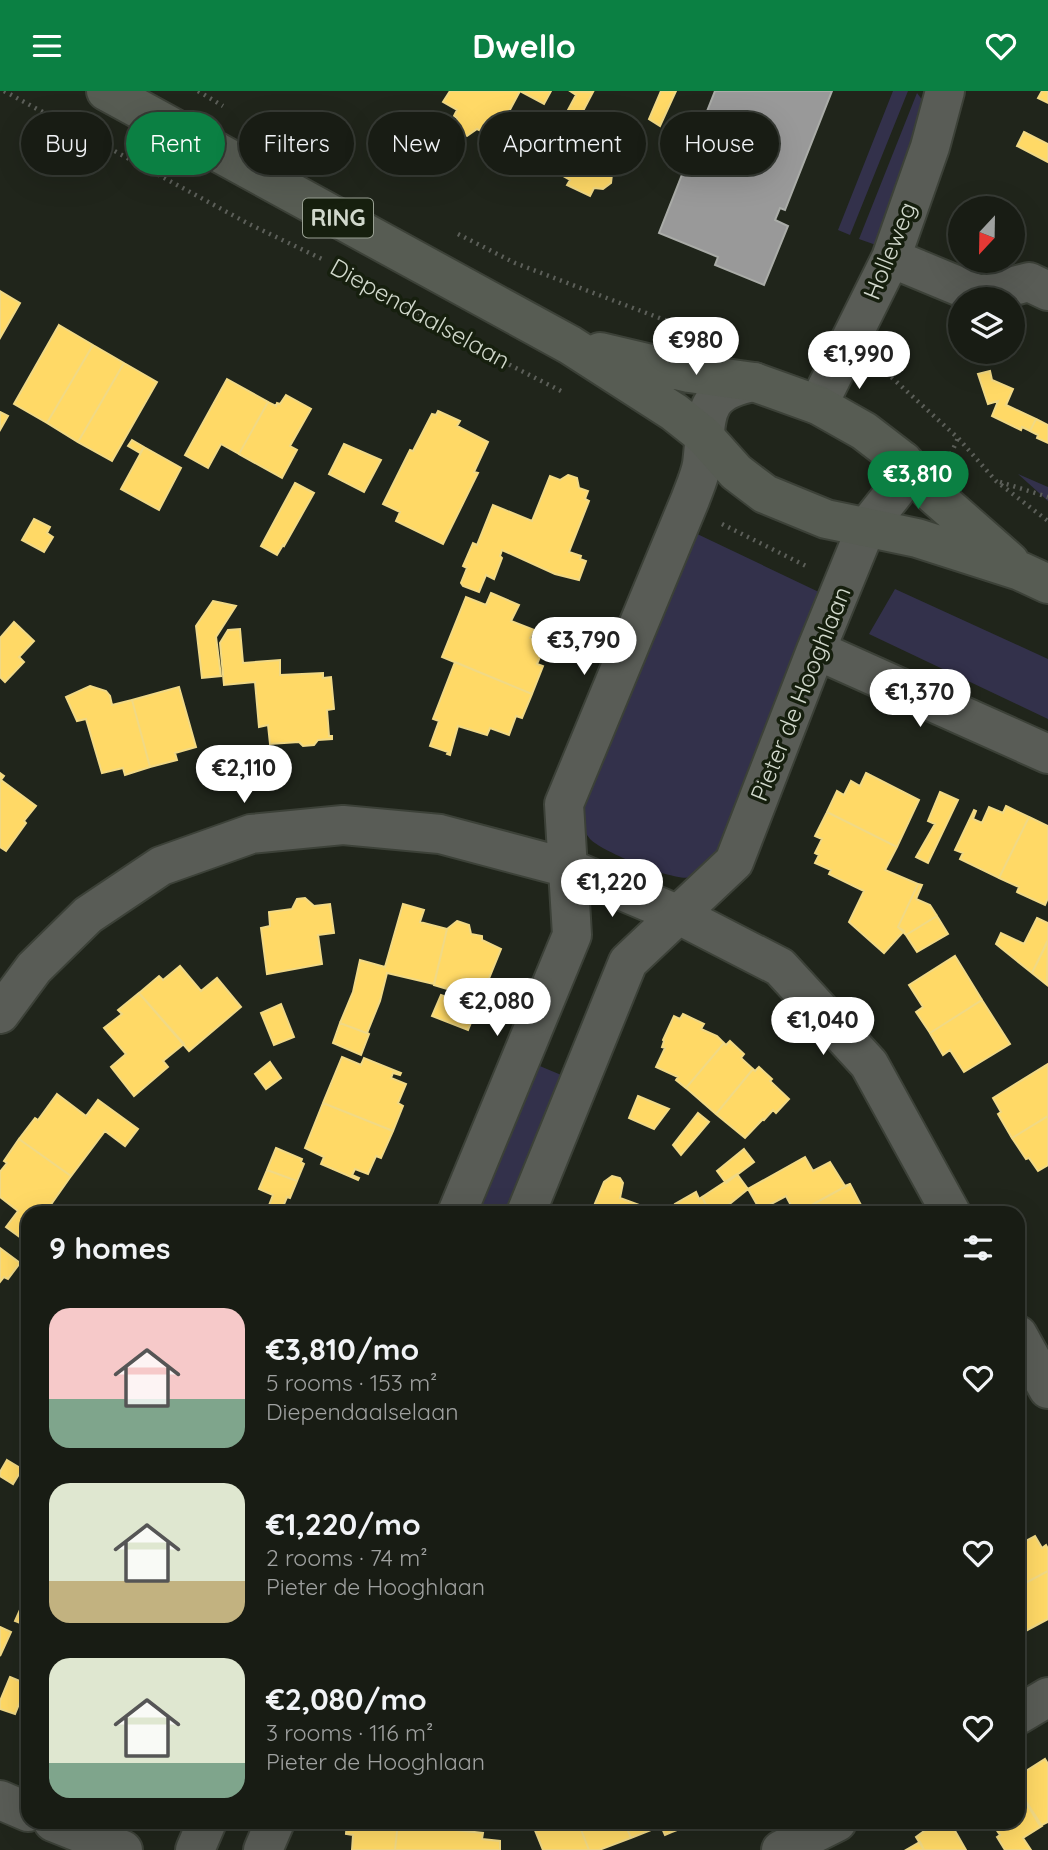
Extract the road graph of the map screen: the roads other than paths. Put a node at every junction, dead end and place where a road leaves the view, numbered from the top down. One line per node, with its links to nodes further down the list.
1 (106, 91): 5 (main road, Diependaalselaan / RING)
2 (945, 91): 3 (street, Holleweg)
3 (891, 258): 4 (street); 7 (street, Holleweg)
4 (1048, 291)
5 (570, 345): 6 (main road, Diependaalselaan / RING); 8 (main road, Diependaalselaan / RING)
6 (754, 382): 7 (main road, Diependaalselaan / RING); 8 (street)
7 (818, 405): 9 (main road, Diependaalselaan / RING)
8 (703, 435): 10 (main road, Diependaalselaan / RING); 14 (street)
9 (903, 461): 10 (street, Pieter de Hooghlaan); 11 (main road, Diependaalselaan / RING)
10 (866, 529): 11 (main road, Diependaalselaan / RING); 12 (street, Pieter de Hooghlaan)
11 (1034, 577)
12 (816, 650): 13 (street); 15 (street, Pieter de Hooghlaan)
13 (1048, 754)
14 (568, 868): 15 (street); 16 (street); 17 (street)
15 (678, 915): 18 (street, Pieter de Hooghlaan); 19 (street)
16 (0, 1014)
17 (460, 1206)
18 (529, 1206)
19 (947, 1206)
20 (1025, 1348): 21 (street)
21 (1048, 1389)
22 (1048, 1697): 23 (street)
23 (1025, 1711)
24 (0, 1800): 25 (street)
25 (21, 1809)
26 (70, 1829): 29 (street)
27 (204, 1829): 30 (street)
28 (272, 1829): 31 (street)
29 (123, 1850)
30 (195, 1850)
31 (263, 1850)

